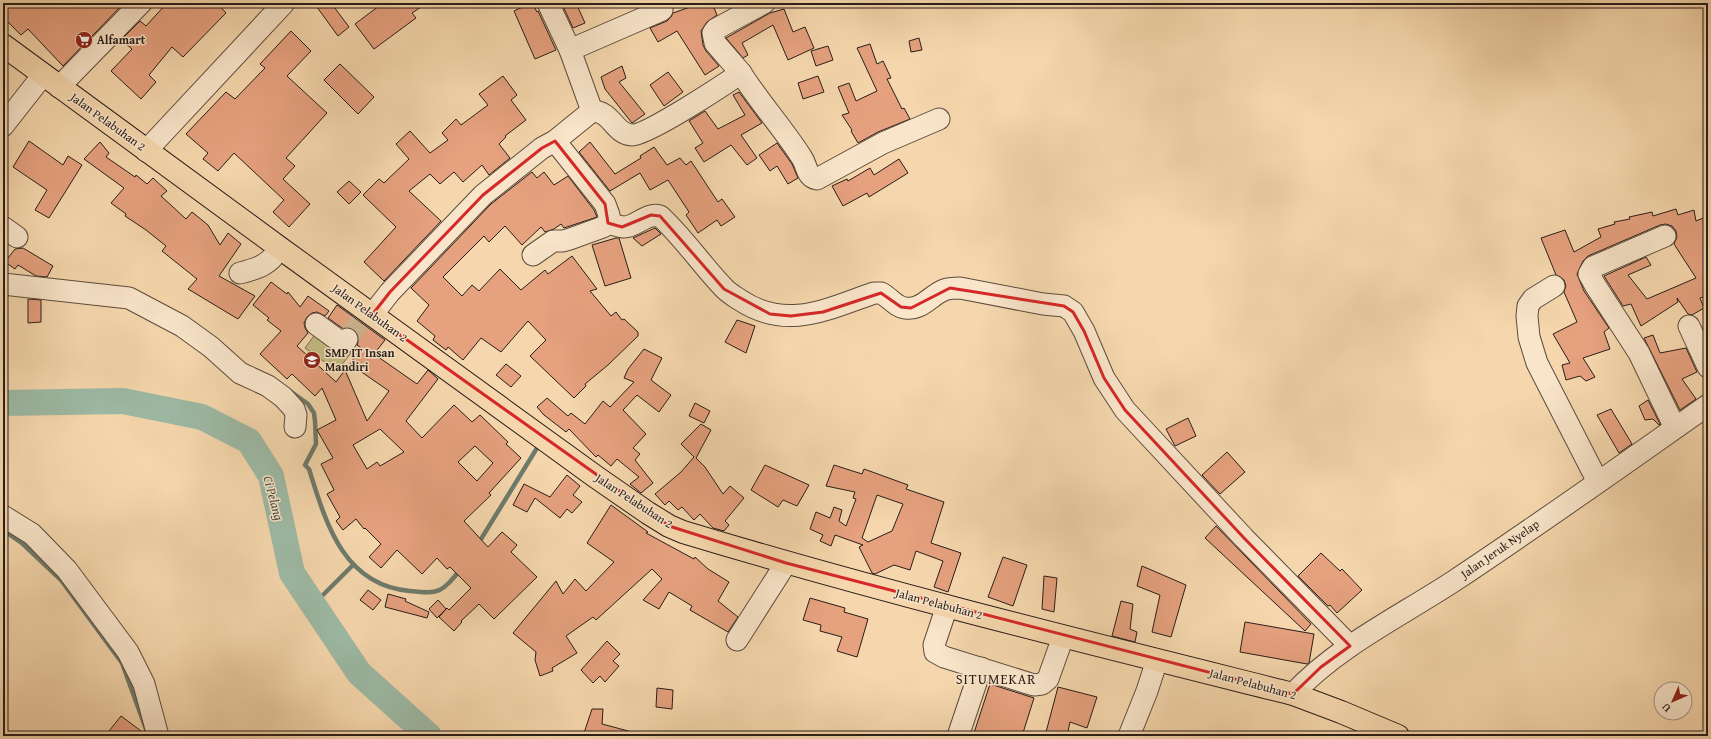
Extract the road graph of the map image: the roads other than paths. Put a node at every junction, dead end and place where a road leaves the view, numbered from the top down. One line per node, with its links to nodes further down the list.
1 (141, 3): 9 (street)
2 (284, 3): 14 (street)
3 (548, 3): 7 (street)
4 (764, 3): 8 (street)
5 (662, 10): 7 (street)
6 (3, 45): 9 (main road, Jalan Pelabuhan 2)
7 (570, 50): 10 (street)
8 (741, 73): 10 (street); 11 (street)
9 (51, 81): 12 (street); 14 (main road, Jalan Pelabuhan 2)
10 (592, 111): 13 (street)
11 (939, 119)
12 (3, 126)
13 (555, 141): 15 (street); 22 (street)
14 (146, 151): 17 (main road, Jalan Pelabuhan 2)
15 (608, 223): 18 (street); 36 (street)
16 (1665, 236): 29 (street)
17 (280, 248): 19 (street); 22 (main road, Jalan Pelabuhan 2)
18 (533, 255)
19 (240, 273)
20 (3, 284): 28 (street)
21 (1554, 286): 30 (street)
22 (367, 315): 32 (main road, Jalan Pelabuhan 2)
23 (316, 324): 25 (street)
24 (1689, 326): 26 (street)
25 (347, 339)
26 (1708, 367)
27 (1708, 404): 29 (street, Jalan Jeruk Nyelap)
28 (295, 427)
29 (1675, 428): 30 (street, Jalan Jeruk Nyelap)
30 (1598, 482): 36 (street, Jalan Jeruk Nyelap)
31 (3, 516): 40 (street)
32 (786, 563): 33 (main road, Jalan Pelabuhan 2); 35 (street)
33 (947, 606): 34 (main road, Jalan Pelabuhan 2); 38 (street)
34 (1063, 637): 37 (main road, Jalan Pelabuhan 2); 38 (street)
35 (737, 640)
36 (1350, 646): 39 (street, Jalan Jeruk Nyelap)
37 (1157, 660): 39 (main road, Jalan Pelabuhan 2); 42 (street)
38 (981, 668): 41 (street)
39 (1293, 694): 43 (main road, Jalan Pelabuhan 2)
40 (158, 736)
41 (958, 736)
42 (1129, 736)
43 (1398, 736)

